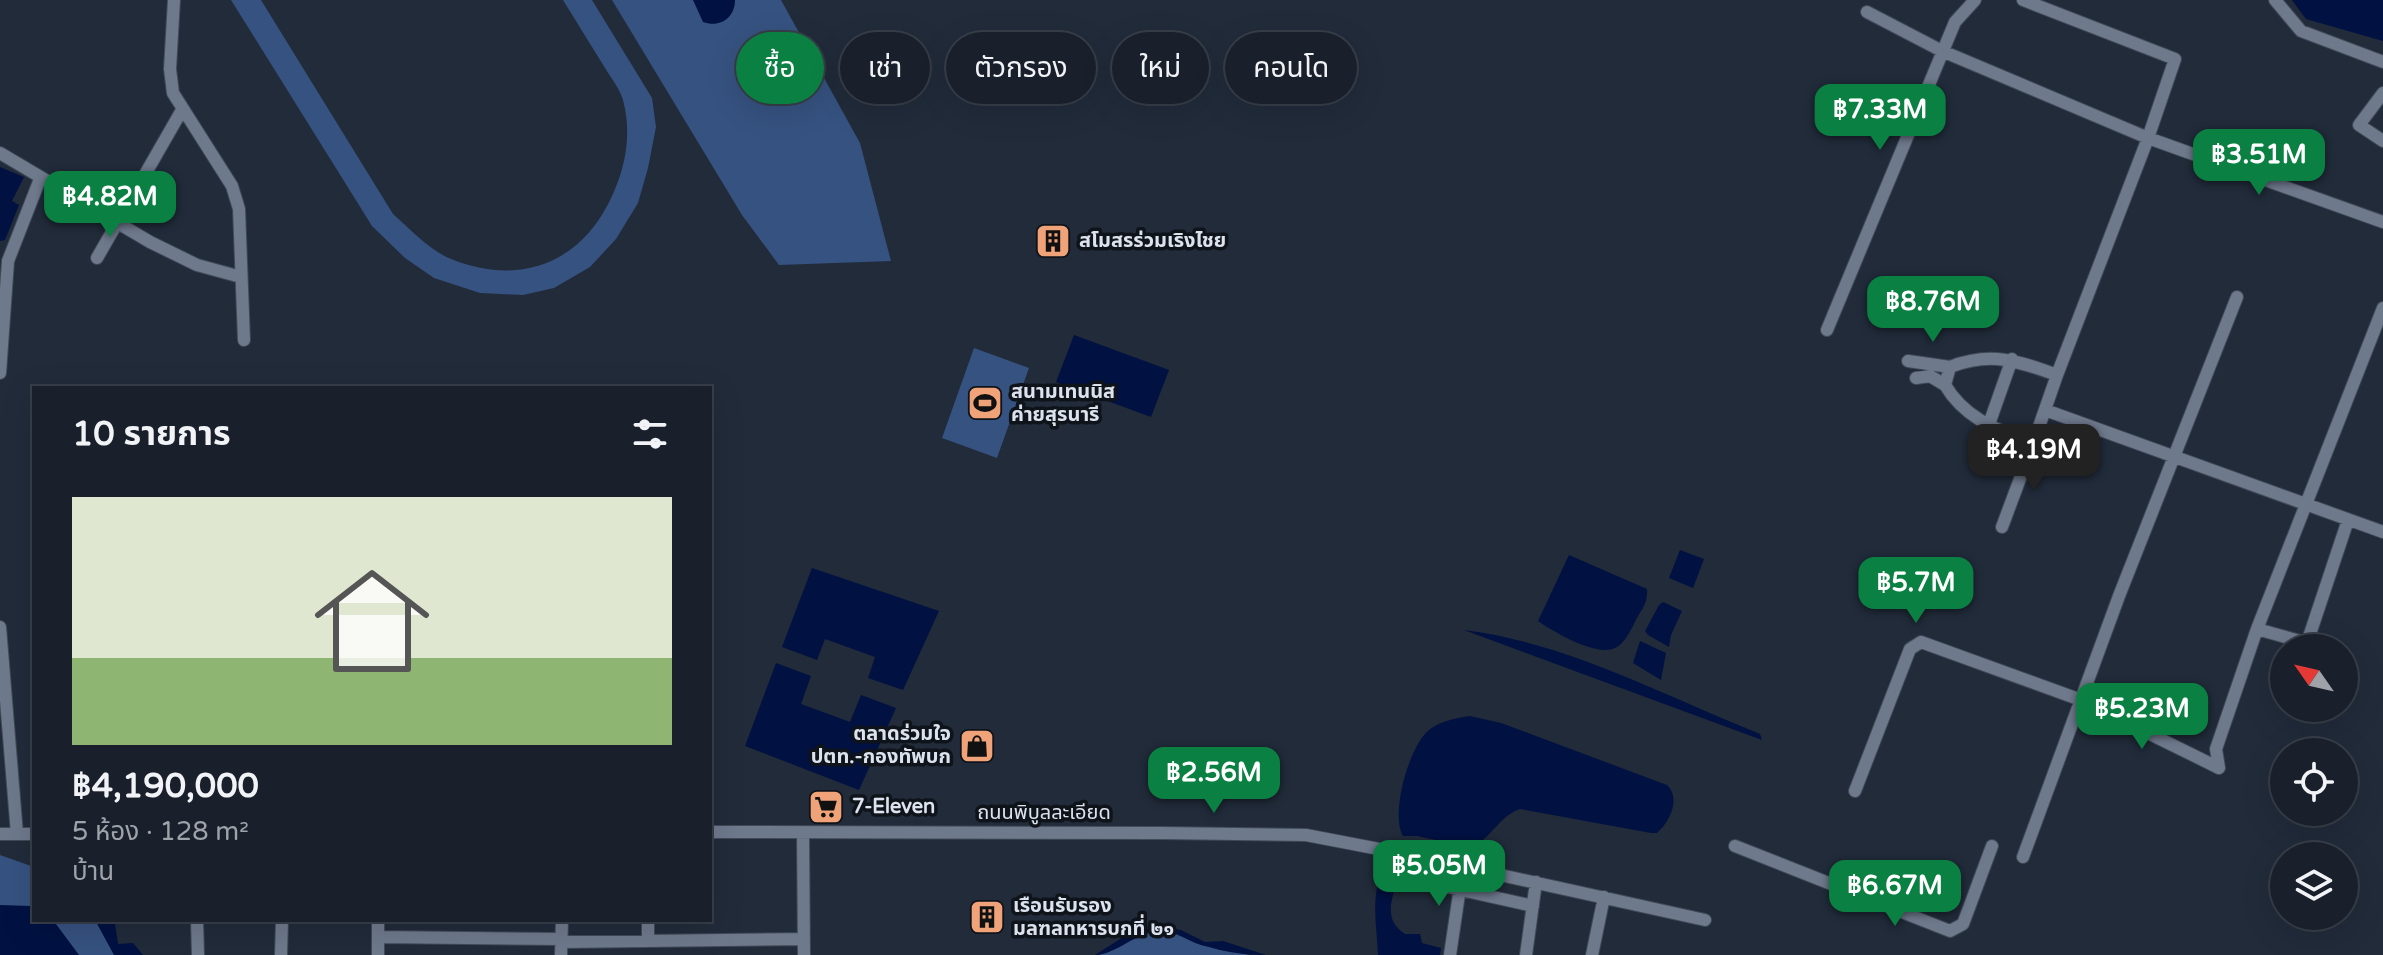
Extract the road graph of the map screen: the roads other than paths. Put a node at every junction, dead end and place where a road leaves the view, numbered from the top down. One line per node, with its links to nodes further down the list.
1 (174, 0): 9 (street)
2 (1975, 0): 6 (street)
3 (2023, 0): 10 (street)
4 (2275, 0): 7 (street)
5 (1867, 12): 6 (street)
6 (1942, 51): 10 (street); 20 (street)
7 (2383, 62)
8 (2383, 93): 11 (street)
9 (182, 110): 15 (street); 17 (street)
10 (2148, 138): 14 (street); 26 (street)
11 (2383, 141)
12 (0, 153): 13 (street)
13 (40, 179): 15 (street); 25 (street)
14 (2383, 222)
15 (118, 223): 16 (street); 17 (street)
16 (97, 258)
17 (241, 277): 21 (street)
18 (2237, 297): 32 (street)
19 (2383, 308): 33 (street)
20 (1827, 330)
21 (244, 340)
22 (2012, 359): 24 (street); 26 (street); 30 (street)
23 (1908, 361): 24 (street)
24 (1950, 367): 28 (street)
25 (0, 373)
26 (2057, 375): 29 (street)
27 (1916, 378): 28 (street)
28 (1945, 385): 30 (street)
29 (2045, 410): 31 (street); 32 (street)
30 (1988, 427): 31 (street)
31 (2033, 444): 35 (street)
32 (2175, 455): 33 (street); 39 (street)
33 (2308, 504): 34 (street); 38 (street)
34 (2348, 520): 36 (street); 38 (street)
35 (2002, 527)
36 (2383, 532)
37 (0, 627): 43 (street)
38 (2257, 629): 39 (street)
39 (2081, 700): 40 (street); 49 (street)
40 (1855, 791)
41 (712, 832): 45 (street, ถนนพิบูลละเอียด)
42 (0, 834): 43 (street)
43 (17, 834): 44 (street)
44 (32, 834)
45 (803, 834): 48 (street, ถนนพิบูลละเอียด); 62 (street)
46 (1735, 846): 47 (street)
47 (1992, 846)
48 (1405, 854): 50 (street, ถนนพิบูลละเอียด); 52 (street)
49 (2023, 857)
50 (1463, 867): 51 (street, ถนนพิบูลละเอียด); 52 (street)
51 (1536, 882): 53 (street, ถนนพิบูลละเอียด); 54 (street)
52 (1460, 890): 54 (street); 69 (street)
53 (1604, 897): 55 (street, ถนนพิบูลละเอียด); 71 (street)
54 (1533, 906): 70 (street)
55 (1705, 920)
56 (197, 922): 65 (street)
57 (282, 922): 66 (street)
58 (378, 922): 61 (street)
59 (562, 922): 64 (street)
60 (648, 922): 63 (street)
61 (378, 937): 64 (street); 67 (street)
62 (804, 939): 63 (street); 68 (street)
63 (648, 941): 64 (street)
64 (561, 946)
65 (198, 955)
66 (281, 955)
67 (378, 955)
68 (804, 955)
69 (1450, 955)
70 (1526, 955)
71 (1592, 955)

